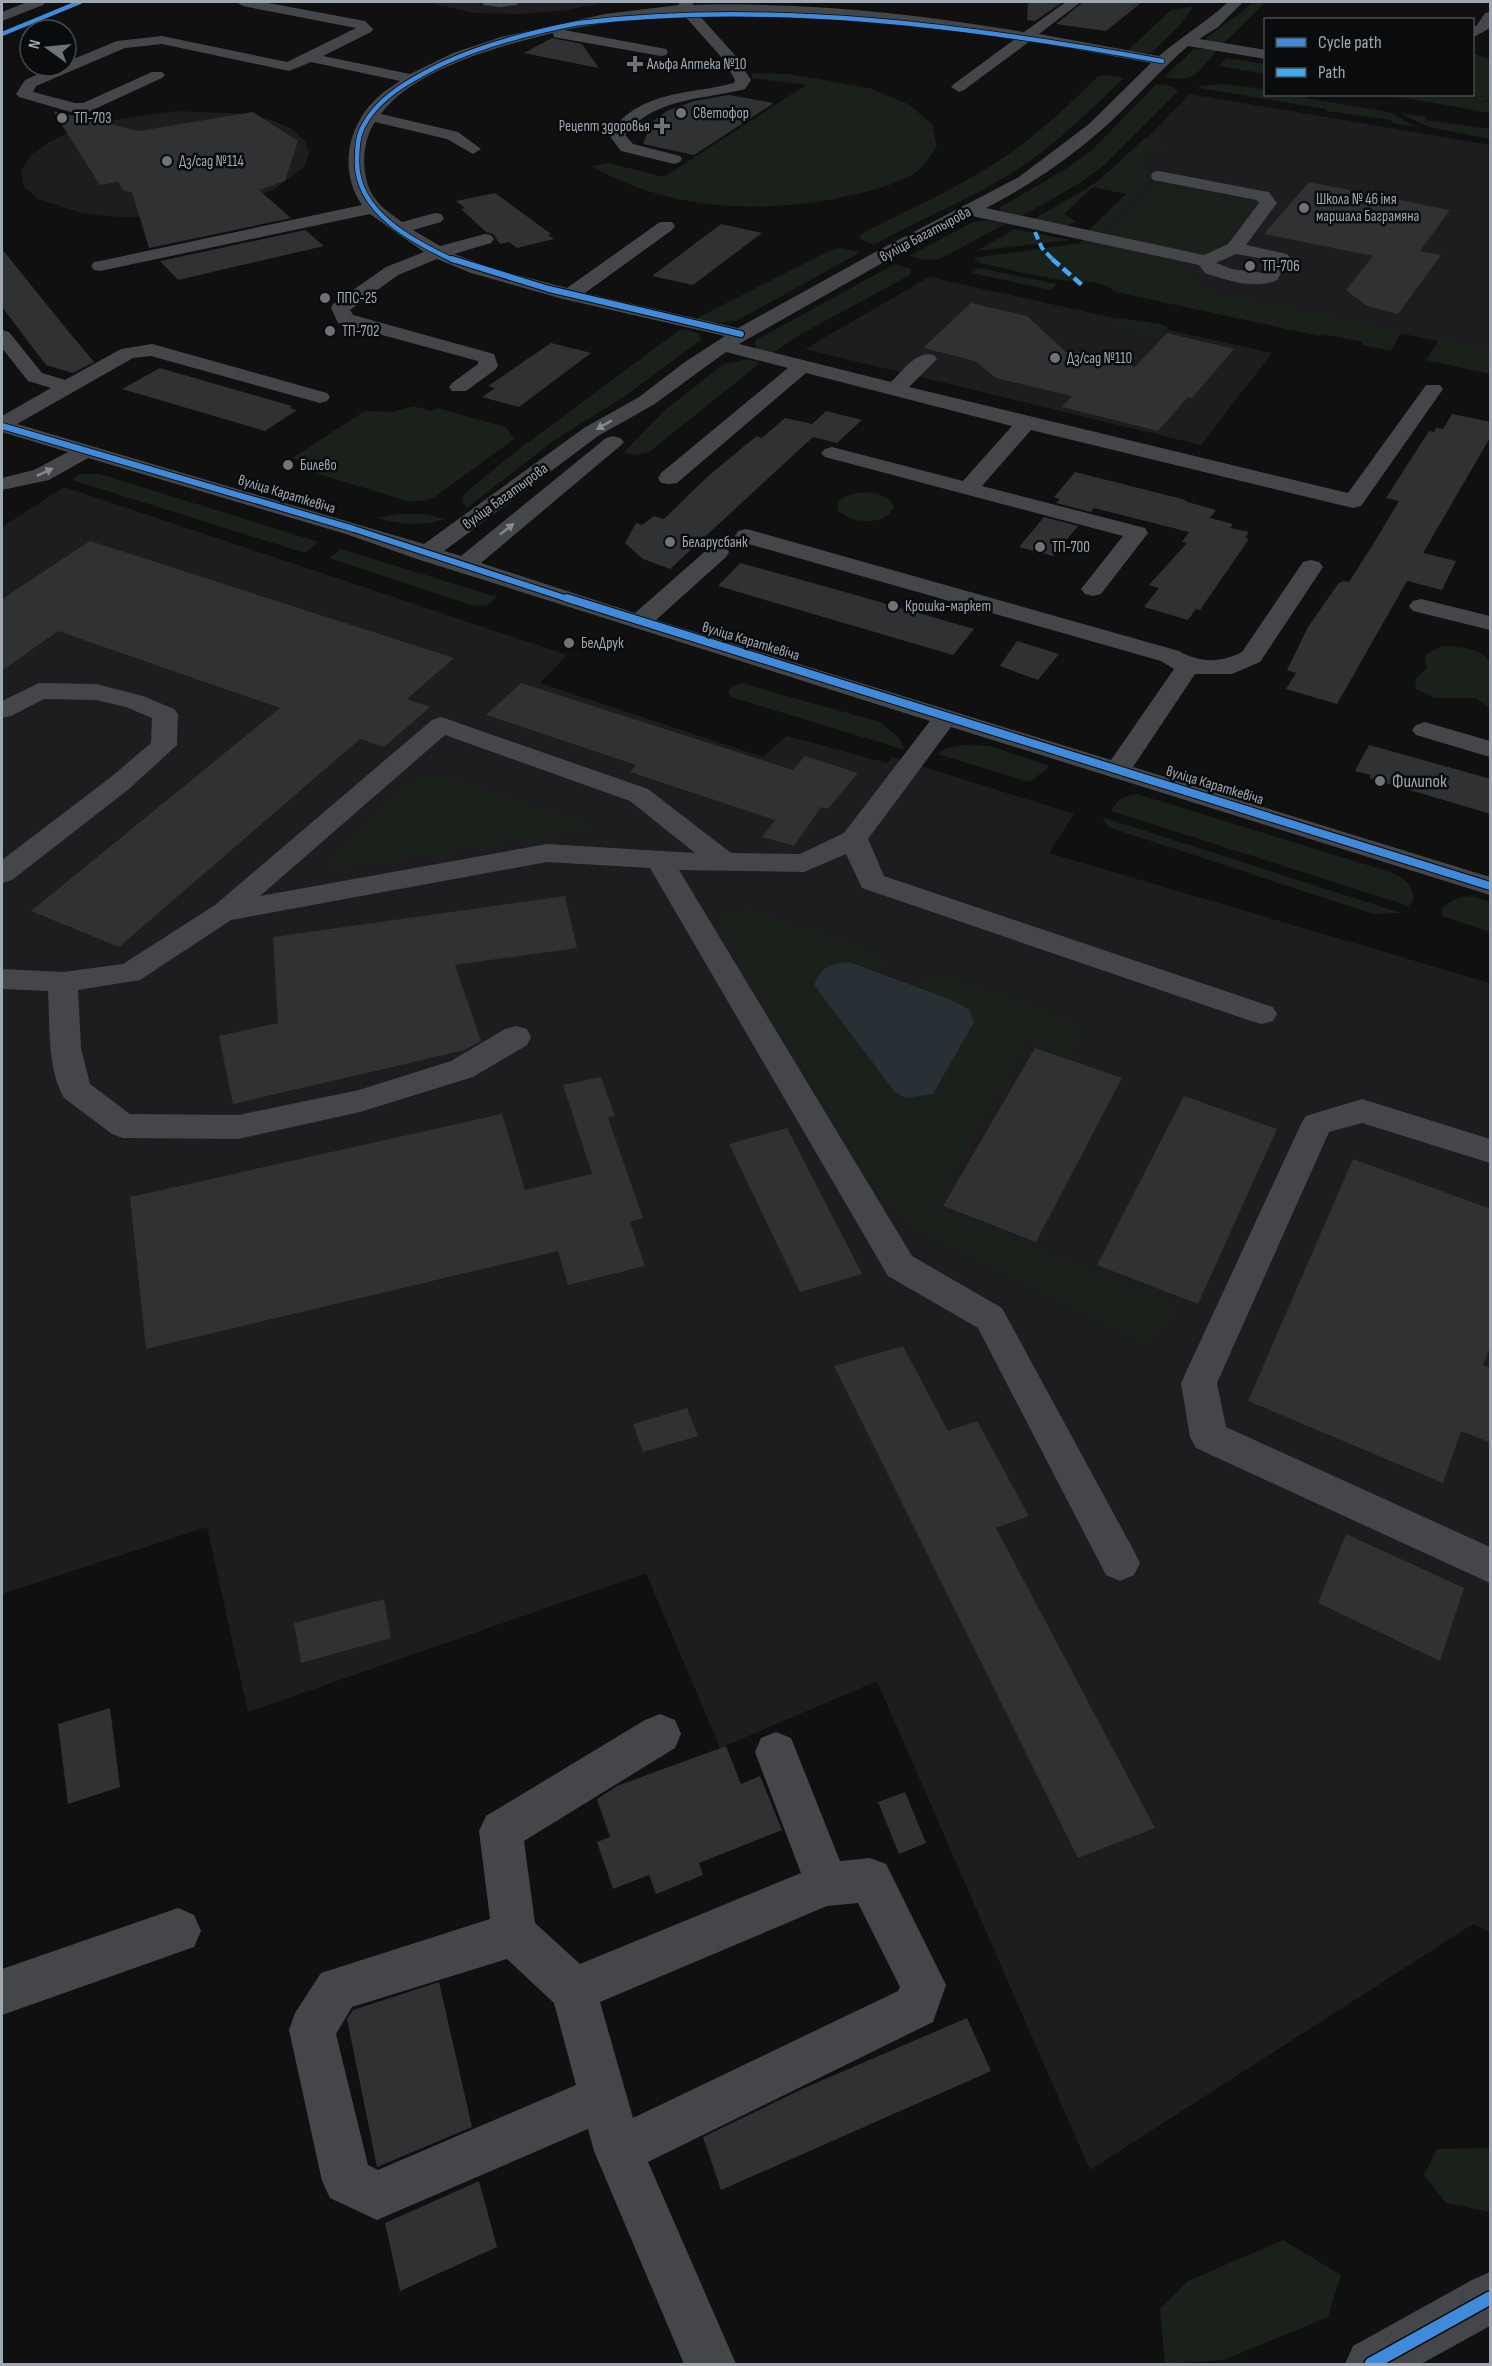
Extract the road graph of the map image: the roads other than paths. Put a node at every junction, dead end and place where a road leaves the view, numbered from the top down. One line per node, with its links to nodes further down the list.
1 (38, 2): 13 (street)
2 (243, 2): 22 (street)
3 (489, 2): 4 (street)
4 (512, 2)
5 (1074, 2): 18 (street)
6 (1236, 2): 19 (street, вуліца Багатырова)
7 (686, 5): 9 (street); 14 (street); 26 (street)
8 (852, 6): 10 (street); 18 (street)
9 (760, 7): 10 (street); 15 (street)
10 (826, 8): 16 (street)
11 (1198, 15): 19 (street, вуліца Багатырова)
12 (1491, 16): 17 (street)
13 (2, 17)
14 (539, 30): 20 (street); 25 (street)
15 (764, 31)
16 (825, 32)
17 (1474, 33)
18 (1026, 37): 23 (street); 27 (street)
19 (1185, 41): 21 (street); 23 (street, вуліца Багатырова)
20 (661, 52)
21 (1264, 55)
22 (309, 57): 24 (street); 25 (street)
23 (1162, 61): 34 (street, вуліца Багатырова)
24 (157, 75)
25 (414, 79): 29 (street)
26 (743, 80): 28 (street); 31 (street)
27 (959, 87)
28 (758, 89)
29 (370, 116): 30 (street); 33 (street)
30 (473, 149)
31 (674, 159)
32 (1159, 176): 39 (street)
33 (372, 208): 37 (street); 42 (street)
34 (969, 210): 41 (street); 45 (street, вуліца Багатырова)
35 (435, 218): 37 (street)
36 (666, 226): 43 (street)
37 (401, 228): 40 (street)
38 (485, 239): 40 (street)
39 (1234, 248): 41 (street); 41 (street)
40 (437, 252): 43 (street); 49 (street)
41 (1206, 261)
42 (100, 266)
43 (570, 295): 45 (street)
44 (2, 336): 48 (street)
45 (733, 340): 47 (street); 53 (street, вуліца Багатырова)
46 (927, 359): 51 (street)
47 (801, 367): 51 (street); 58 (street)
48 (67, 387): 52 (street); 55 (street)
49 (459, 387)
50 (1433, 389): 54 (street)
51 (894, 390): 54 (street)
52 (320, 397)
53 (646, 401): 63 (street, вуліца Багатырова, one-way to 63); 64 (street, вуліца Багатырова, one-way to 53)
54 (1026, 423): 60 (street)
55 (2, 425): 56 (street, вуліца Караткевіча)
56 (86, 451): 59 (street, one-way to 56); 63 (street, вуліца Караткевіча)
57 (832, 453): 60 (street)
58 (669, 478)
59 (2, 484)
60 (968, 488): 66 (street)
61 (746, 536): 70 (street)
62 (718, 552): 68 (street)
63 (425, 554): 64 (street, вуліца Караткевіча)
64 (462, 566): 68 (street, вуліца Караткевіча)
65 (1311, 567): 70 (street)
66 (1093, 589)
67 (1421, 606): 69 (street)
68 (639, 622): 72 (street, вуліца Караткевіча)
69 (1491, 623)
70 (1188, 667): 75 (street)
71 (2, 711): 79 (street)
72 (945, 718): 75 (street, вуліца Караткевіча); 76 (street)
73 (1425, 730): 74 (street)
74 (1491, 749)
75 (1117, 771): 80 (street, вуліца Караткевіча)
76 (854, 839): 78 (street); 84 (street)
77 (659, 860): 78 (street); 81 (street); 87 (street)
78 (724, 862): 81 (street)
79 (2, 874)
80 (1491, 886)
81 (223, 912): 83 (street)
82 (2, 979): 83 (street)
83 (63, 982): 85 (street)
84 (1262, 1014)
85 (516, 1037)
86 (1491, 1151): 88 (street)
87 (1120, 1563)
88 (1491, 1565)
89 (660, 1734): 93 (street)
90 (776, 1752): 91 (street)
91 (826, 1884): 94 (street); 97 (street)
92 (178, 1931): 95 (street)
93 (513, 1934): 94 (street); 96 (street)
94 (574, 1990): 96 (street)
95 (2, 1992)
96 (603, 2098): 97 (street)
97 (618, 2151): 99 (street)
98 (1491, 2298): 100 (street)
99 (710, 2364)
100 (1371, 2364)

